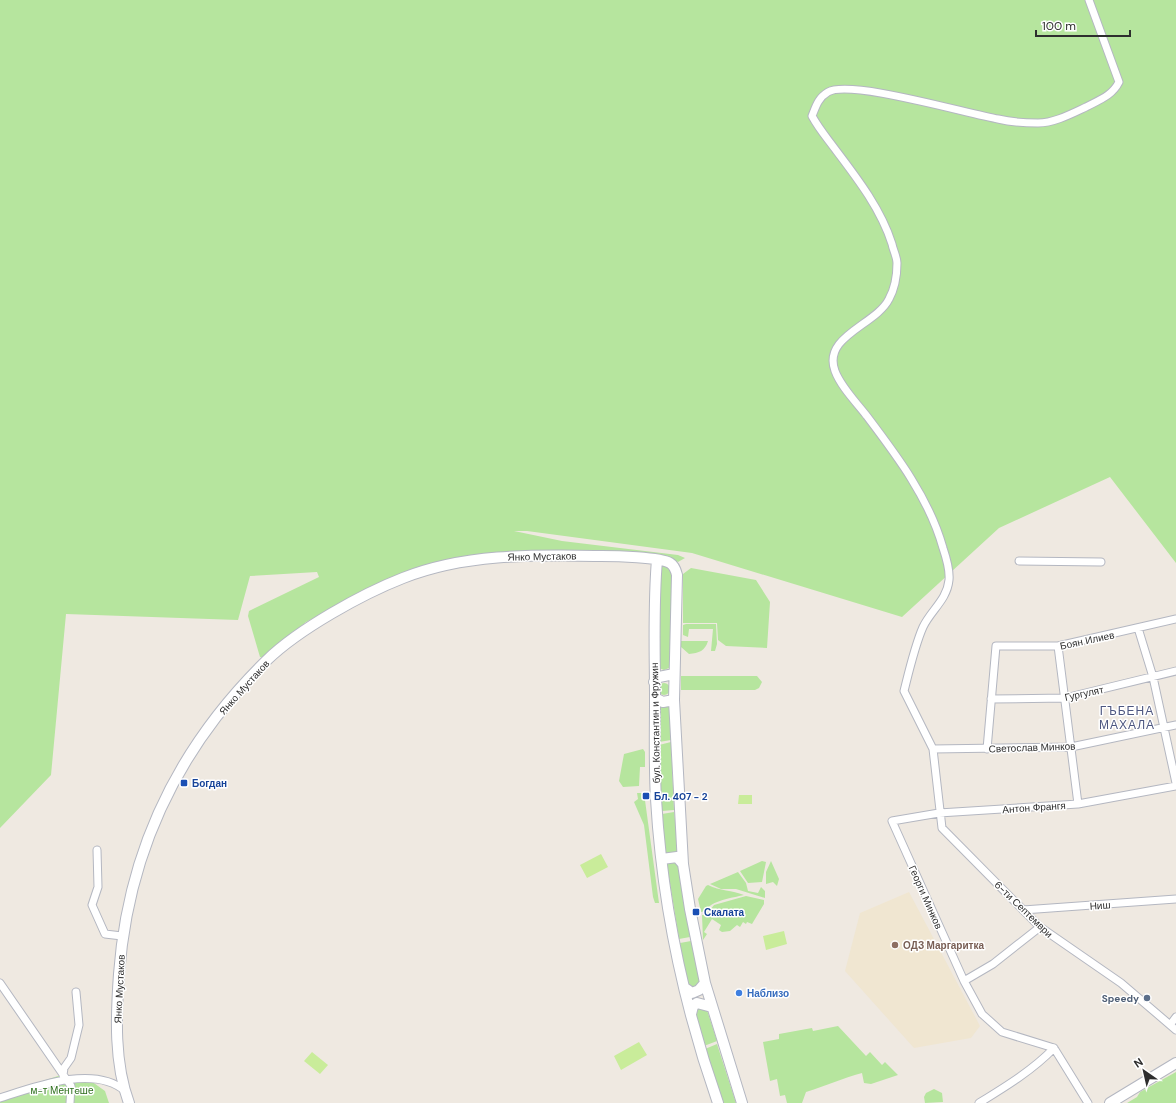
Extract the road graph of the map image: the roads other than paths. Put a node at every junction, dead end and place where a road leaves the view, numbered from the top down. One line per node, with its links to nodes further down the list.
1 (1089, 0): 19 (street)
2 (657, 560): 10 (street, бул. Константин и Фружин); 11 (street, бул. Константин и Фружин); 32 (street, Янко Мустаков)
3 (1019, 561): 4 (street)
4 (1101, 562)
5 (1176, 619): 6 (street, Боян Илиев)
6 (1138, 628): 7 (street, Боян Илиев); 9 (street)
7 (1058, 646): 13 (street); 14 (street, Боян Илиев)
8 (1176, 671): 9 (street, Гургулят)
9 (1153, 677): 13 (street, Гургулят); 17 (street)
10 (674, 679): 11 (street); 15 (street, бул. Константин и Фружин)
11 (654, 682): 12 (street, бул. Константин и Фружин)
12 (655, 698): 15 (street); 27 (street, бул. Константин и Фружин)
13 (1065, 698): 14 (street, Гургулят); 18 (street)
14 (991, 699): 20 (street)
15 (674, 700): 28 (street, бул. Константин и Фружин)
16 (1176, 725): 17 (street, Светослав Минков)
17 (1163, 728): 18 (street, Светослав Минков); 21 (street)
18 (1071, 747): 20 (street, Светослав Минков); 23 (street)
19 (933, 749): 20 (street, Светослав Минков); 24 (street, 6-ти Септември)
20 (987, 749)
21 (1176, 783)
22 (1176, 786): 23 (street, Антон Франгя)
23 (1078, 804): 24 (street, Антон Франгя)
24 (940, 813): 25 (street, Антон Франгя); 30 (street, 6-ти Септември)
25 (892, 821): 33 (street, Георги Минков)
26 (97, 850): 32 (street)
27 (662, 860): 28 (street); 36 (street, бул. Константин и Фружин)
28 (683, 864): 35 (street, бул. Константин и Фружин)
29 (1176, 899): 30 (street, Ниш)
30 (1023, 910): 31 (street, 6-ти Септември)
31 (1040, 927): 33 (street); 41 (street, 6-ти Септември)
32 (122, 936): 46 (street, Янко Мустаков)
33 (964, 981): 43 (street, Георги Минков)
34 (0, 983): 45 (street)
35 (705, 983): 36 (street); 38 (street, бул. Константин и Фружин)
36 (685, 988): 39 (street, бул. Константин и Фружин)
37 (76, 992): 45 (street)
38 (712, 1007): 39 (street); 51 (street, бул. Константин и Фружин)
39 (691, 1014): 50 (street, бул. Константин и Фружин)
40 (1176, 1016): 41 (street)
41 (1170, 1025): 42 (street, 6-ти Септември)
42 (1176, 1030)
43 (1054, 1048): 52 (street); 53 (street)
44 (1176, 1063): 54 (street)
45 (64, 1077): 46 (street); 47 (street); 48 (street)
46 (125, 1091): 49 (street, Янко Мустаков)
47 (0, 1098)
48 (70, 1103)
49 (130, 1103)
50 (718, 1103)
51 (742, 1103)
52 (979, 1103)
53 (1088, 1103)
54 (1110, 1103)

